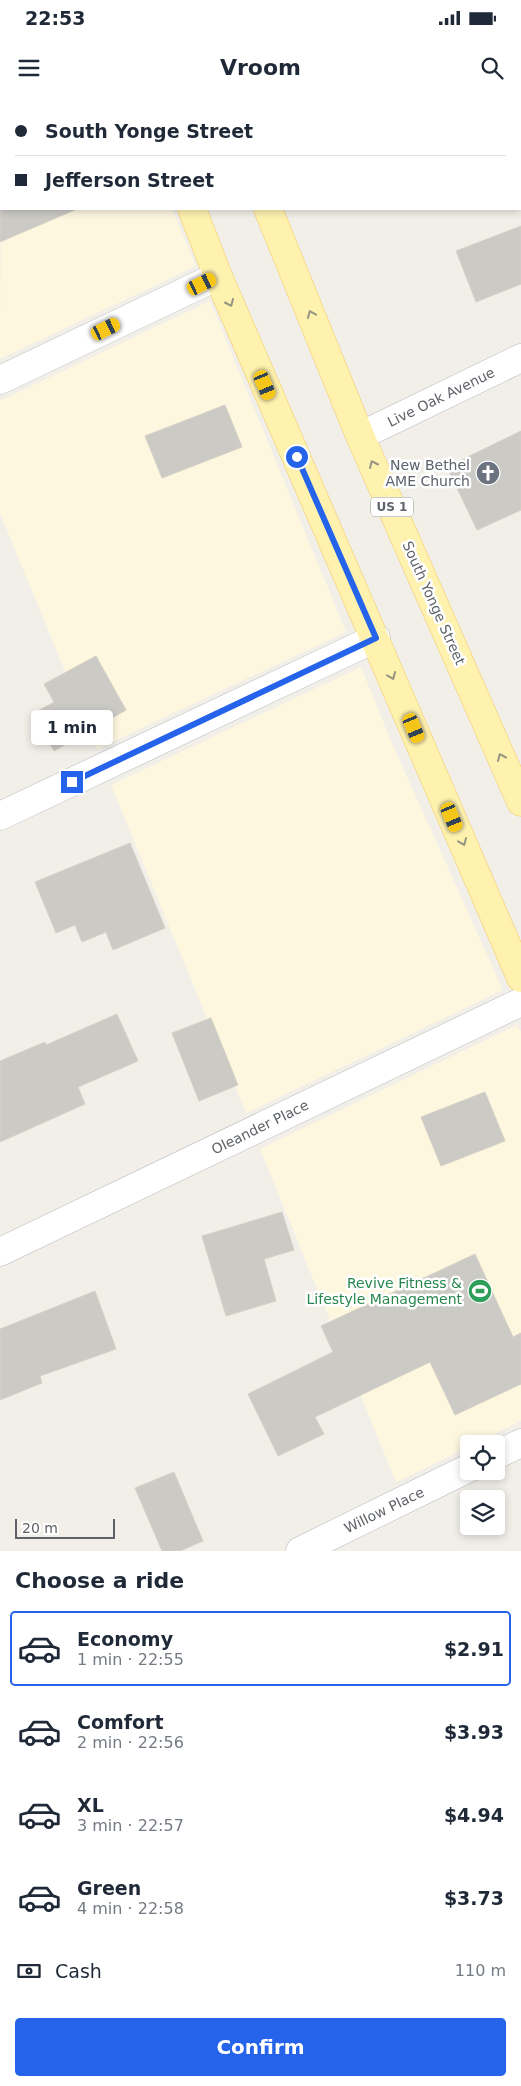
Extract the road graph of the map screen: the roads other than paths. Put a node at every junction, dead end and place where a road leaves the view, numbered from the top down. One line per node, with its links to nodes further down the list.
1 (192, 210): 3 (main road)
2 (268, 210): 6 (main road, South Yonge Street / US 1, one-way to 2)
3 (218, 276): 5 (street); 7 (main road, one-way to 7)
4 (521, 358): 6 (street, Live Oak Avenue)
5 (0, 380)
6 (360, 436): 8 (main road, South Yonge Street / US 1, one-way to 6)
7 (376, 638): 9 (street); 10 (main road, one-way to 10)
8 (521, 802)
9 (0, 816)
10 (521, 978)
11 (521, 1002): 12 (street, Oleander Place)
12 (0, 1252)
13 (521, 1443): 14 (street)
14 (505, 1451)
15 (460, 1472): 16 (street, Willow Place)
16 (300, 1551)

